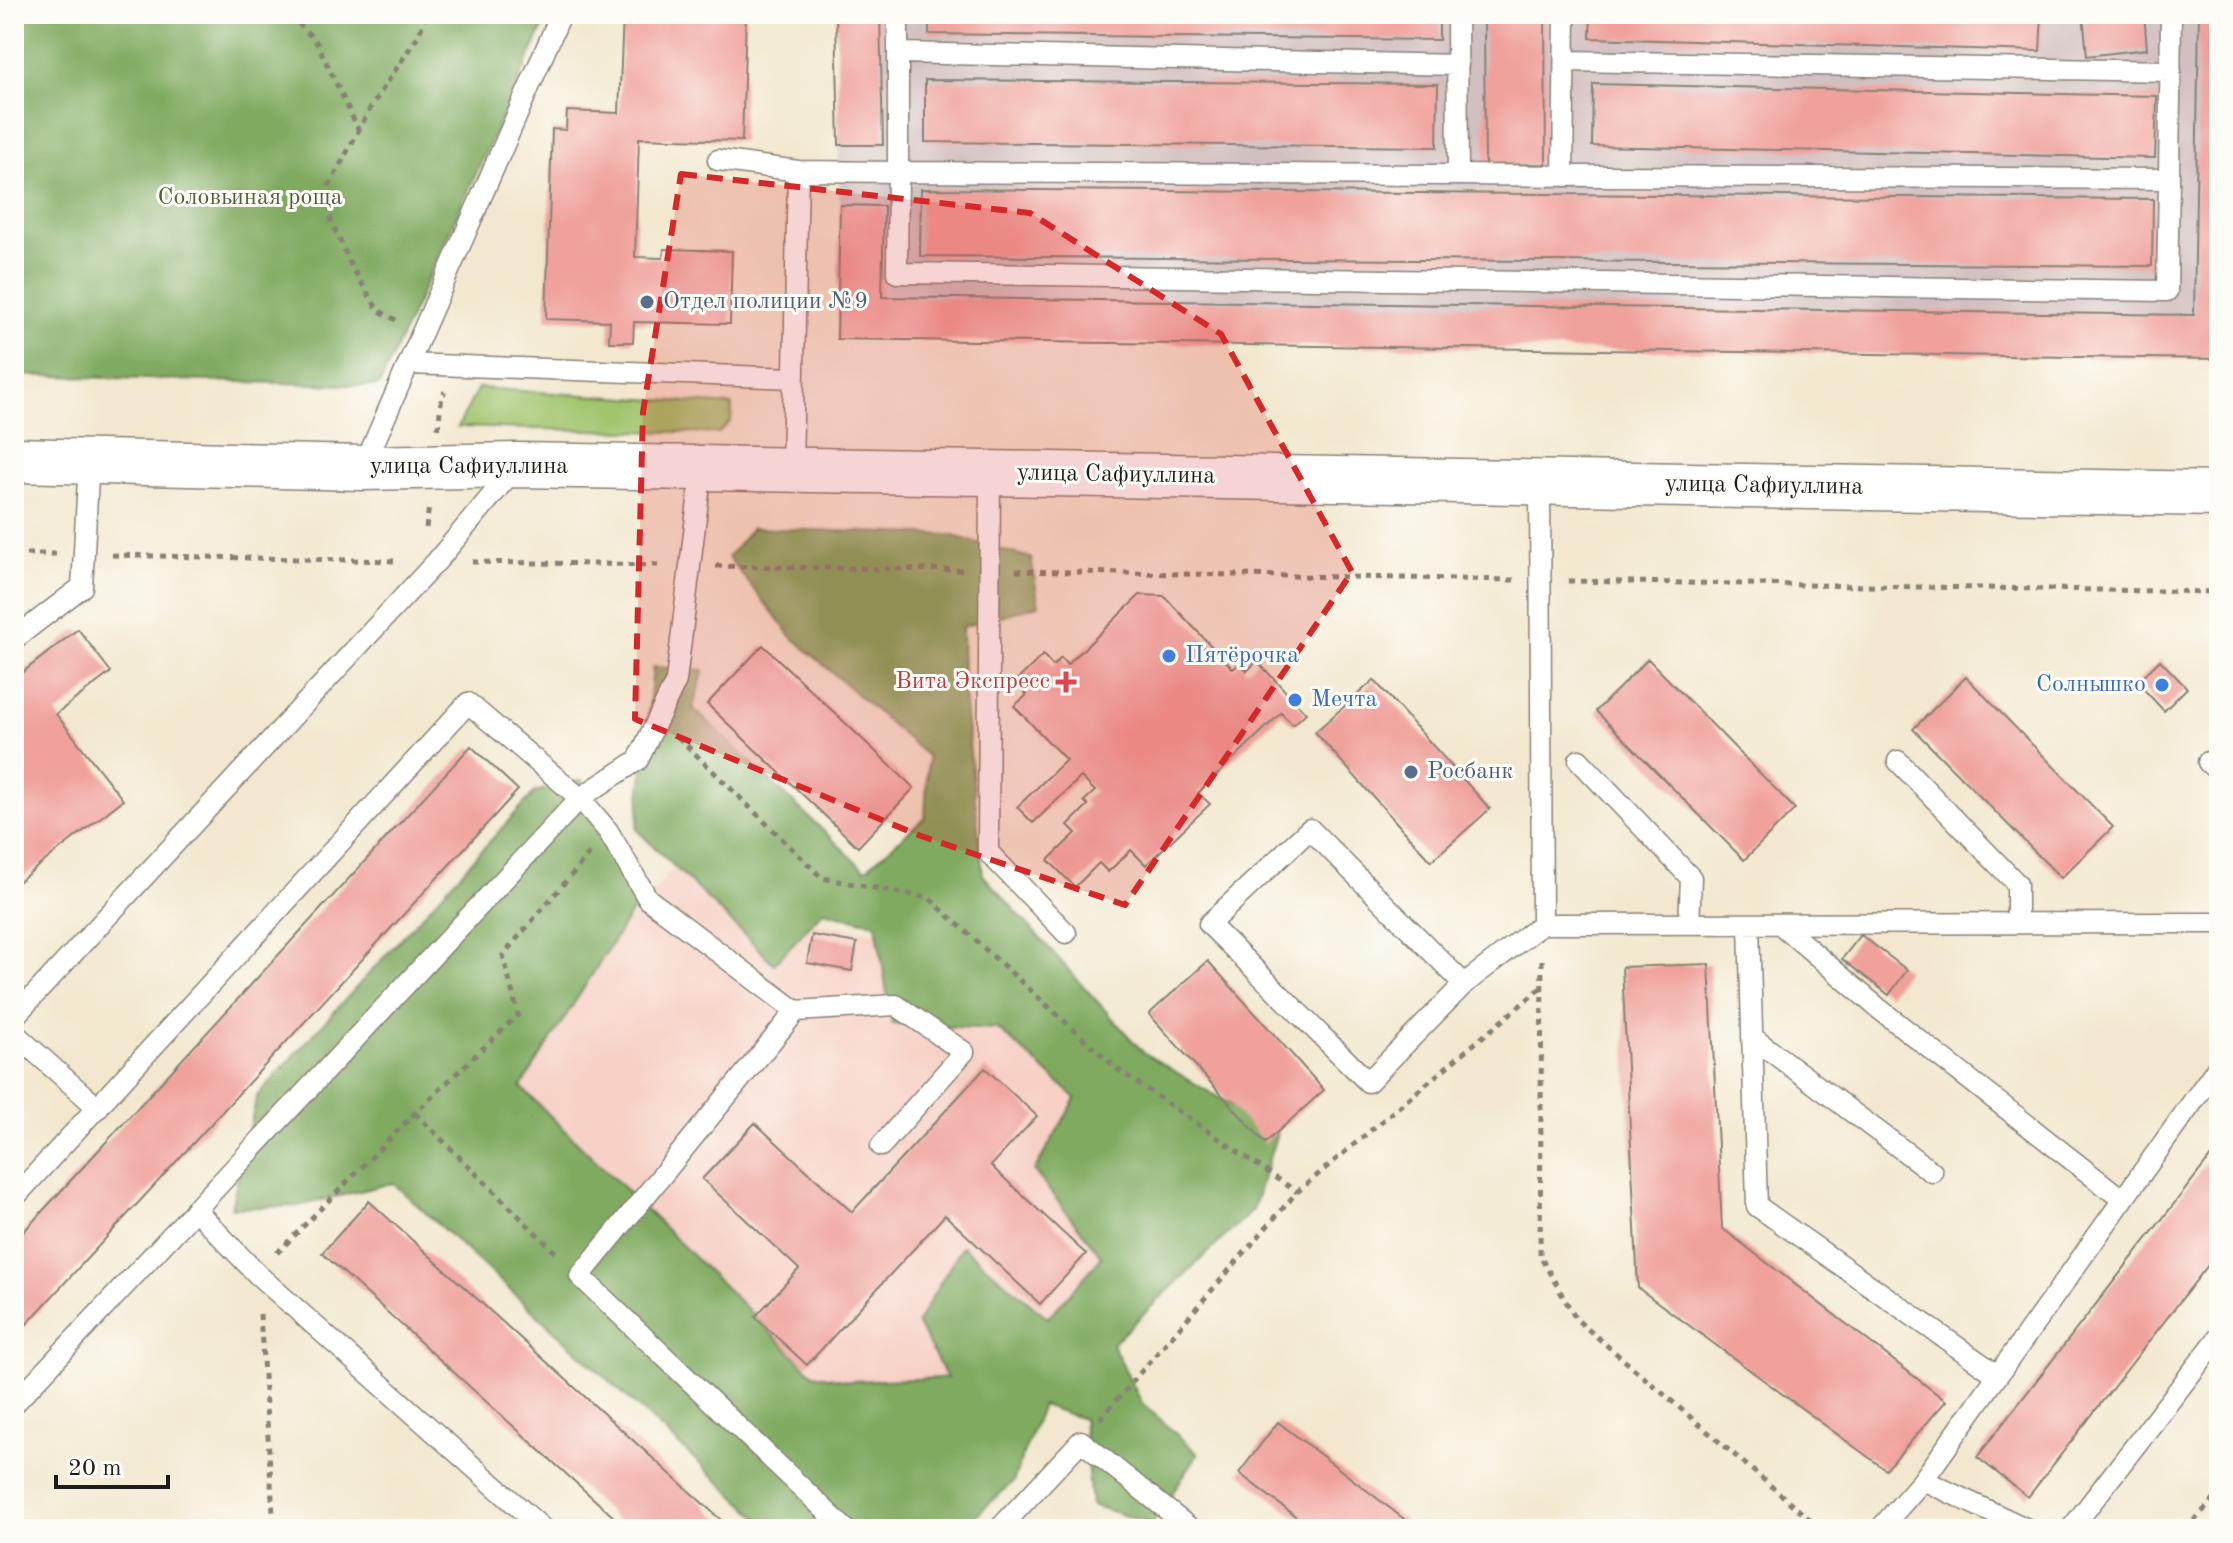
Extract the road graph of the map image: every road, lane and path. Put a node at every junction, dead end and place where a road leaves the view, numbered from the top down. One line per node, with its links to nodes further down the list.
1 (290, 14): 12 (path)
2 (427, 14): 12 (path)
3 (561, 14): 19 (lane)
4 (898, 14): 8 (lane)
5 (1457, 14): 10 (lane)
6 (1565, 14): 9 (lane)
7 (2171, 14): 11 (lane)
8 (898, 53): 10 (lane); 15 (lane)
9 (1565, 61): 11 (lane); 17 (lane)
10 (1458, 65): 16 (lane)
11 (2171, 71): 18 (lane)
12 (359, 130): 19 (path)
13 (718, 160): 14 (lane)
14 (798, 171): 15 (lane); 21 (lane)
15 (898, 172): 16 (lane); 18 (lane)
16 (1458, 175): 17 (lane)
17 (1563, 176): 18 (lane)
18 (2169, 179)
19 (421, 335): 20 (lane)
20 (409, 364): 21 (lane); 25 (lane)
21 (793, 378): 27 (lane)
22 (14, 460): 23 (street, улица Сафиуллина)
23 (89, 461): 25 (street, улица Сафиуллина); 32 (lane)
24 (517, 465): 25 (street, улица Сафиуллина); 26 (street, улица Сафиуллина); 33 (lane)
25 (363, 468)
26 (702, 468): 27 (street, улица Сафиуллина); 34 (lane)
27 (792, 469): 28 (street, улица Сафиуллина)
28 (990, 473): 29 (street, улица Сафиуллина); 35 (lane)
29 (1540, 482): 30 (street, улица Сафиуллина); 36 (lane)
30 (2219, 494)
31 (14, 554): 32 (path)
32 (83, 555): 33 (path); 38 (lane)
33 (437, 561): 34 (path); 54 (lane)
34 (690, 566): 35 (path); 39 (lane)
35 (989, 571): 36 (path); 50 (lane)
36 (1541, 581): 37 (path); 46 (lane)
37 (2219, 592)
38 (14, 639)
39 (658, 717): 42 (lane); 62 (path)
40 (1579, 760): 47 (lane)
41 (1898, 761): 44 (lane)
42 (580, 798): 43 (lane); 58 (lane); 65 (lane)
43 (608, 831): 53 (lane); 59 (path)
44 (2017, 923): 45 (lane); 49 (lane)
45 (2219, 923)
46 (1542, 924): 47 (lane); 51 (lane); 52 (path)
47 (1689, 924): 48 (lane)
48 (1749, 924): 49 (lane); 56 (lane)
49 (1780, 924): 64 (lane)
50 (1066, 933)
51 (1464, 984): 51 (lane)
52 (1541, 988): 62 (path); 79 (path)
53 (796, 1011): 60 (lane); 67 (lane)
54 (14, 1017)
55 (14, 1033): 58 (lane)
56 (1752, 1037): 61 (lane); 69 (lane)
57 (2219, 1065): 64 (lane)
58 (98, 1108): 63 (lane)
59 (415, 1113): 66 (path); 67 (path)
60 (881, 1146)
61 (1932, 1172)
62 (1297, 1192): 71 (path)
63 (14, 1198)
64 (2123, 1200): 69 (lane)
65 (195, 1209): 66 (lane); 70 (lane)
66 (257, 1274): 74 (path); 75 (lane)
67 (580, 1276): 76 (lane)
68 (2219, 1337): 82 (lane)
69 (1997, 1375): 72 (lane)
70 (14, 1404)
71 (1081, 1441): 77 (lane); 78 (lane)
72 (1923, 1480): 80 (lane); 81 (lane)
73 (2219, 1495): 83 (path)
74 (274, 1529)
75 (543, 1529)
76 (845, 1529)
77 (999, 1529)
78 (1191, 1529)
79 (1821, 1529)
80 (1880, 1529)
81 (2027, 1529)
82 (2071, 1529)
83 (2185, 1529)

